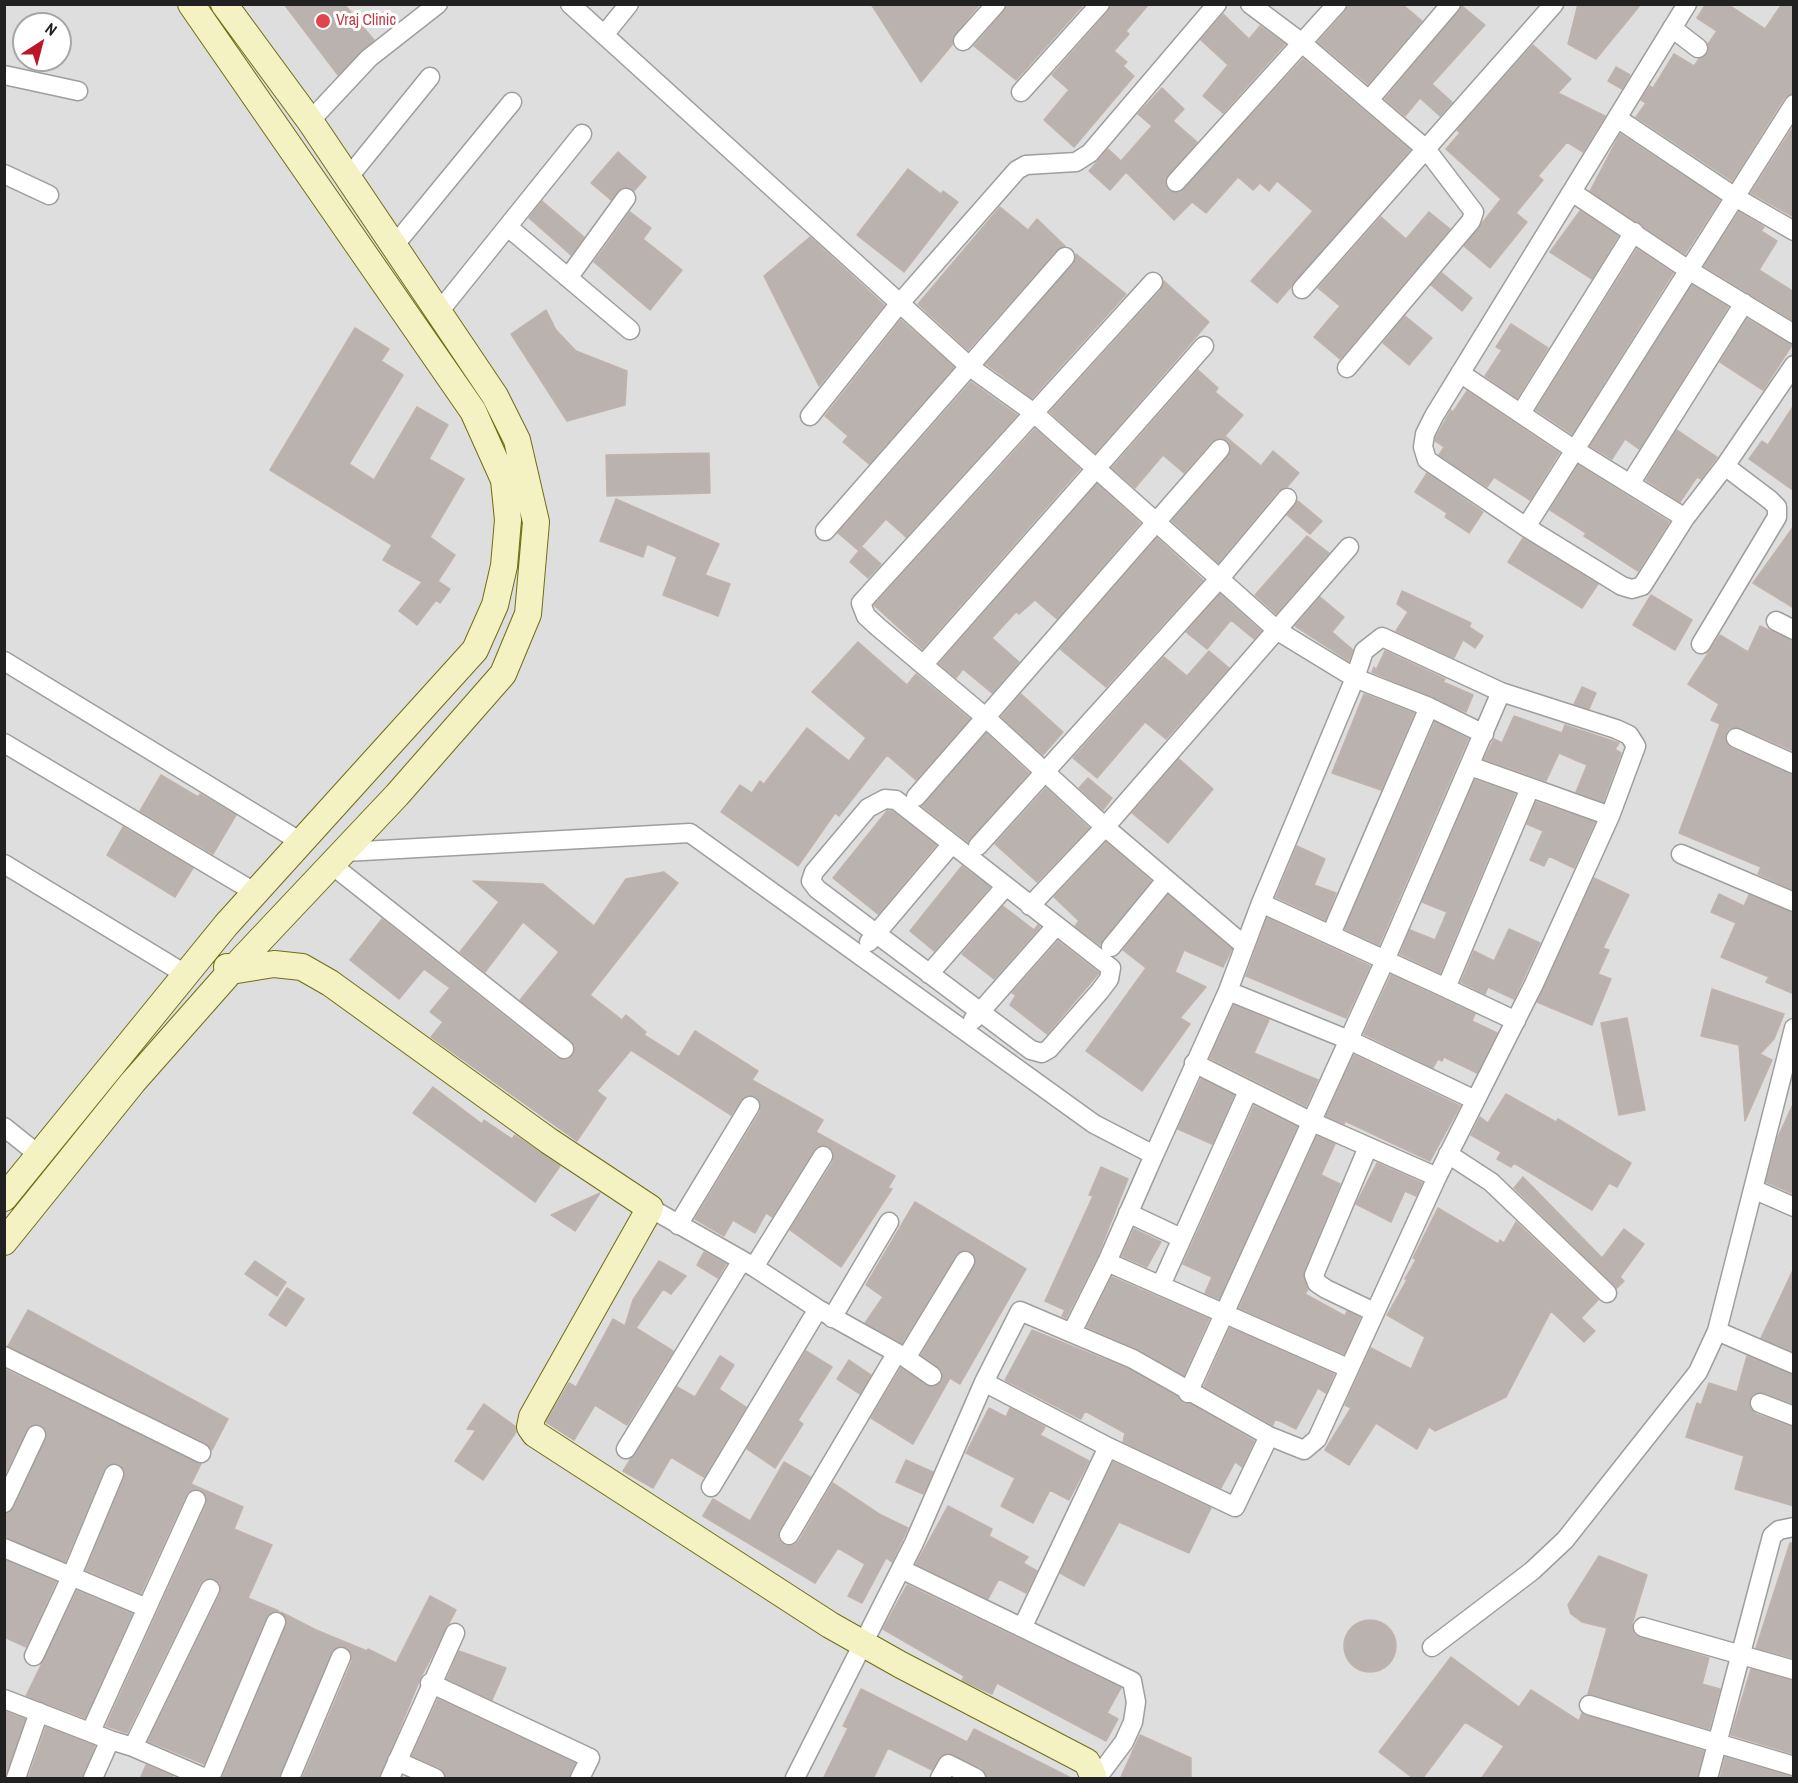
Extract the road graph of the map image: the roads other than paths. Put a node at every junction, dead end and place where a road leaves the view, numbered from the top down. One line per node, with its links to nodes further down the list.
1 (191, 4): 27 (main road)
2 (224, 4): 22 (main road)
3 (438, 4): 29 (street)
4 (570, 4): 15 (street)
5 (629, 4): 15 (street)
6 (996, 4): 16 (street)
7 (1100, 4): 23 (street)
8 (1217, 4): 48 (street)
9 (1250, 4): 17 (street)
10 (1337, 4): 17 (street)
11 (1451, 4): 24 (street)
12 (1554, 4): 31 (street)
13 (1687, 4): 14 (street)
14 (1672, 28): 18 (street); 28 (street)
15 (604, 35): 48 (street)
16 (963, 41)
17 (1302, 43): 24 (street); 34 (street)
18 (1698, 48)
19 (4, 75): 21 (street)
20 (430, 77): 33 (street)
21 (78, 91)
22 (289, 91): 27 (main road); 29 (main road)
23 (1021, 92)
24 (1369, 100): 31 (street)
25 (512, 102): 42 (street)
26 (1794, 104): 37 (street)
27 (266, 109): 93 (main road)
28 (1617, 118): 35 (street); 37 (street)
29 (310, 121): 33 (main road)
30 (582, 134): 39 (street)
31 (1426, 148): 47 (street); 56 (street)
32 (4, 174): 36 (street)
33 (347, 179): 42 (main road)
34 (1176, 182)
35 (1572, 192): 41 (street); 57 (street)
36 (49, 195)
37 (1735, 197): 40 (street); 44 (street)
38 (626, 198): 45 (street)
39 (508, 227): 45 (street); 50 (street)
40 (1794, 231)
41 (1634, 232): 44 (street); 59 (street)
42 (393, 247): 50 (main road)
43 (1065, 257): 55 (street)
44 (1687, 269): 49 (street); 62 (street)
45 (568, 278): 51 (street)
46 (1152, 282): 58 (street)
47 (1302, 289)
48 (900, 303): 55 (street); 60 (street)
49 (1744, 303): 52 (street); 65 (street)
50 (438, 314): 97 (main road)
51 (630, 330)
52 (1794, 334)
53 (1204, 346): 64 (street)
54 (1794, 365): 63 (street)
55 (970, 367): 58 (street); 70 (street)
56 (1347, 368)
57 (1460, 373): 59 (street); 69 (street)
58 (1034, 413): 64 (street); 78 (street)
59 (1521, 413): 62 (street)
60 (810, 416)
61 (1220, 449): 68 (street)
62 (1575, 450): 65 (street); 69 (street)
63 (1725, 466): 67 (street); 76 (street)
64 (1096, 468): 68 (street); 78 (street)
65 (1630, 484): 67 (street)
66 (1287, 498): 72 (street)
67 (1685, 519): 69 (street)
68 (1158, 522): 72 (street); 82 (street)
69 (1526, 527)
70 (825, 531)
71 (1349, 547): 75 (street)
72 (1220, 578): 75 (street); 88 (street)
73 (1776, 621): 74 (street)
74 (1794, 630)
75 (1278, 631): 79 (street); 92 (street)
76 (1701, 644)
77 (4, 661): 93 (street)
78 (924, 664): 82 (street)
79 (1355, 678): 80 (street); 81 (street); 103 (street)
80 (1501, 692): 83 (street); 91 (street)
81 (1429, 707): 83 (street); 107 (street)
82 (984, 716): 88 (street); 90 (street)
83 (1484, 734): 87 (street)
84 (1736, 738): 86 (street)
85 (4, 743): 101 (street)
86 (1794, 764)
87 (1470, 766): 89 (street); 112 (street)
88 (1044, 772): 92 (street); 95 (street)
89 (1530, 788): 91 (street); 116 (street)
90 (916, 797)
91 (1610, 816): 119 (street)
92 (1105, 827): 99 (street); 104 (street)
93 (301, 842): 101 (main road)
94 (951, 845): 100 (street); 106 (street); 106 (street)
95 (978, 846)
96 (1681, 854): 102 (street)
97 (338, 858): 111 (street); 113 (main road); 123 (street)
98 (4, 864): 114 (street)
99 (1166, 880): 108 (street); 109 (street)
100 (1005, 887): 104 (street); 115 (street)
101 (256, 893): 110 (main road)
102 (1794, 902)
103 (1261, 903): 107 (street); 108 (street)
104 (1030, 906): 105 (street)
105 (1056, 926): 118 (street); 118 (street)
106 (876, 934): 111 (street); 115 (street)
107 (1331, 934): 112 (street)
108 (1245, 946): 117 (street)
109 (1111, 947)
110 (206, 950): 113 (main road); 114 (main road)
111 (858, 954): 121 (street)
112 (1386, 958): 116 (street); 122 (street)
113 (231, 971): 139 (main road); 145 (main road)
114 (185, 974): 133 (main road)
115 (929, 974): 118 (street)
116 (1446, 988): 119 (street)
117 (1228, 991): 122 (street); 125 (street)
118 (980, 1012): 121 (street)
119 (1516, 1021): 127 (street)
120 (1794, 1028): 124 (street)
121 (964, 1030): 134 (street)
122 (1349, 1040): 127 (street); 129 (street)
123 (564, 1049)
124 (1790, 1058): 137 (street)
125 (1194, 1063): 126 (street); 134 (street)
126 (1248, 1091): 129 (street); 144 (street)
127 (1475, 1100): 132 (street)
128 (750, 1106): 143 (street)
129 (1310, 1121): 131 (street); 153 (street)
130 (4, 1127): 133 (street)
131 (1368, 1147): 136 (street); 151 (street)
132 (1448, 1154): 136 (street); 150 (street)
133 (39, 1155): 138 (main road)
134 (1154, 1155): 141 (street)
135 (823, 1156): 148 (street)
136 (1437, 1177): 151 (street)
137 (1753, 1189): 140 (street); 154 (street)
138 (4, 1198)
139 (650, 1208): 143 (street); 185 (main road)
140 (1794, 1208)
141 (1128, 1213): 144 (street); 147 (street)
142 (890, 1221): 152 (street)
143 (678, 1225): 148 (street)
144 (1181, 1238): 149 (street)
145 (4, 1242)
146 (965, 1262): 157 (street)
147 (1107, 1262): 149 (street); 155 (street)
148 (748, 1264): 152 (street); 168 (street)
149 (1161, 1285): 153 (street)
150 (1607, 1293)
151 (1374, 1312): 159 (street)
152 (825, 1313): 157 (street); 171 (street)
153 (1224, 1314): 159 (street); 162 (street)
154 (1717, 1331): 158 (street); 186 (street)
155 (1072, 1332): 161 (street); 162 (street)
156 (4, 1356): 169 (street)
157 (901, 1356): 160 (street); 175 (street)
158 (1794, 1364)
159 (1348, 1368): 166 (street)
160 (932, 1376)
161 (984, 1382): 167 (street); 177 (street)
162 (1188, 1393): 166 (street)
163 (1760, 1403): 164 (street)
164 (1794, 1416)
165 (36, 1435): 173 (street)
166 (1269, 1436): 167 (street)
167 (1108, 1447): 182 (street)
168 (626, 1449)
169 (201, 1453)
170 (114, 1474): 178 (street)
171 (711, 1487)
172 (196, 1500): 180 (street)
173 (4, 1503)
174 (1794, 1527): 187 (street)
175 (789, 1535)
176 (4, 1548): 178 (street)
177 (902, 1569): 182 (street); 185 (street)
178 (72, 1577): 180 (street); 188 (street)
179 (210, 1589): 198 (street)
180 (147, 1608): 195 (street)
181 (276, 1622): 205 (street)
182 (1023, 1626): 213 (street)
183 (1643, 1627): 187 (street)
184 (455, 1633): 191 (street)
185 (863, 1644): 210 (street); 213 (main road)
186 (1432, 1647)
187 (1742, 1654): 190 (street); 197 (street)
188 (34, 1656)
189 (341, 1657): 206 (street)
190 (1794, 1670)
191 (430, 1683): 199 (street); 209 (street)
192 (4, 1699): 194 (street)
193 (1588, 1705): 197 (street)
194 (39, 1712): 195 (street); 202 (street)
195 (91, 1731): 196 (street)
196 (110, 1740): 198 (street); 203 (street)
197 (1718, 1742): 200 (street); 214 (street)
198 (133, 1747): 201 (street)
199 (397, 1761): 207 (street); 208 (street)
200 (1794, 1766)
201 (177, 1773): 204 (street)
202 (16, 1779)
203 (93, 1779)
204 (205, 1779)
205 (210, 1779)
206 (290, 1779)
207 (390, 1779)
208 (435, 1779)
209 (580, 1779)
210 (795, 1779)
211 (940, 1779): 212 (street)
212 (976, 1779)
213 (1095, 1779)
214 (1708, 1779)

